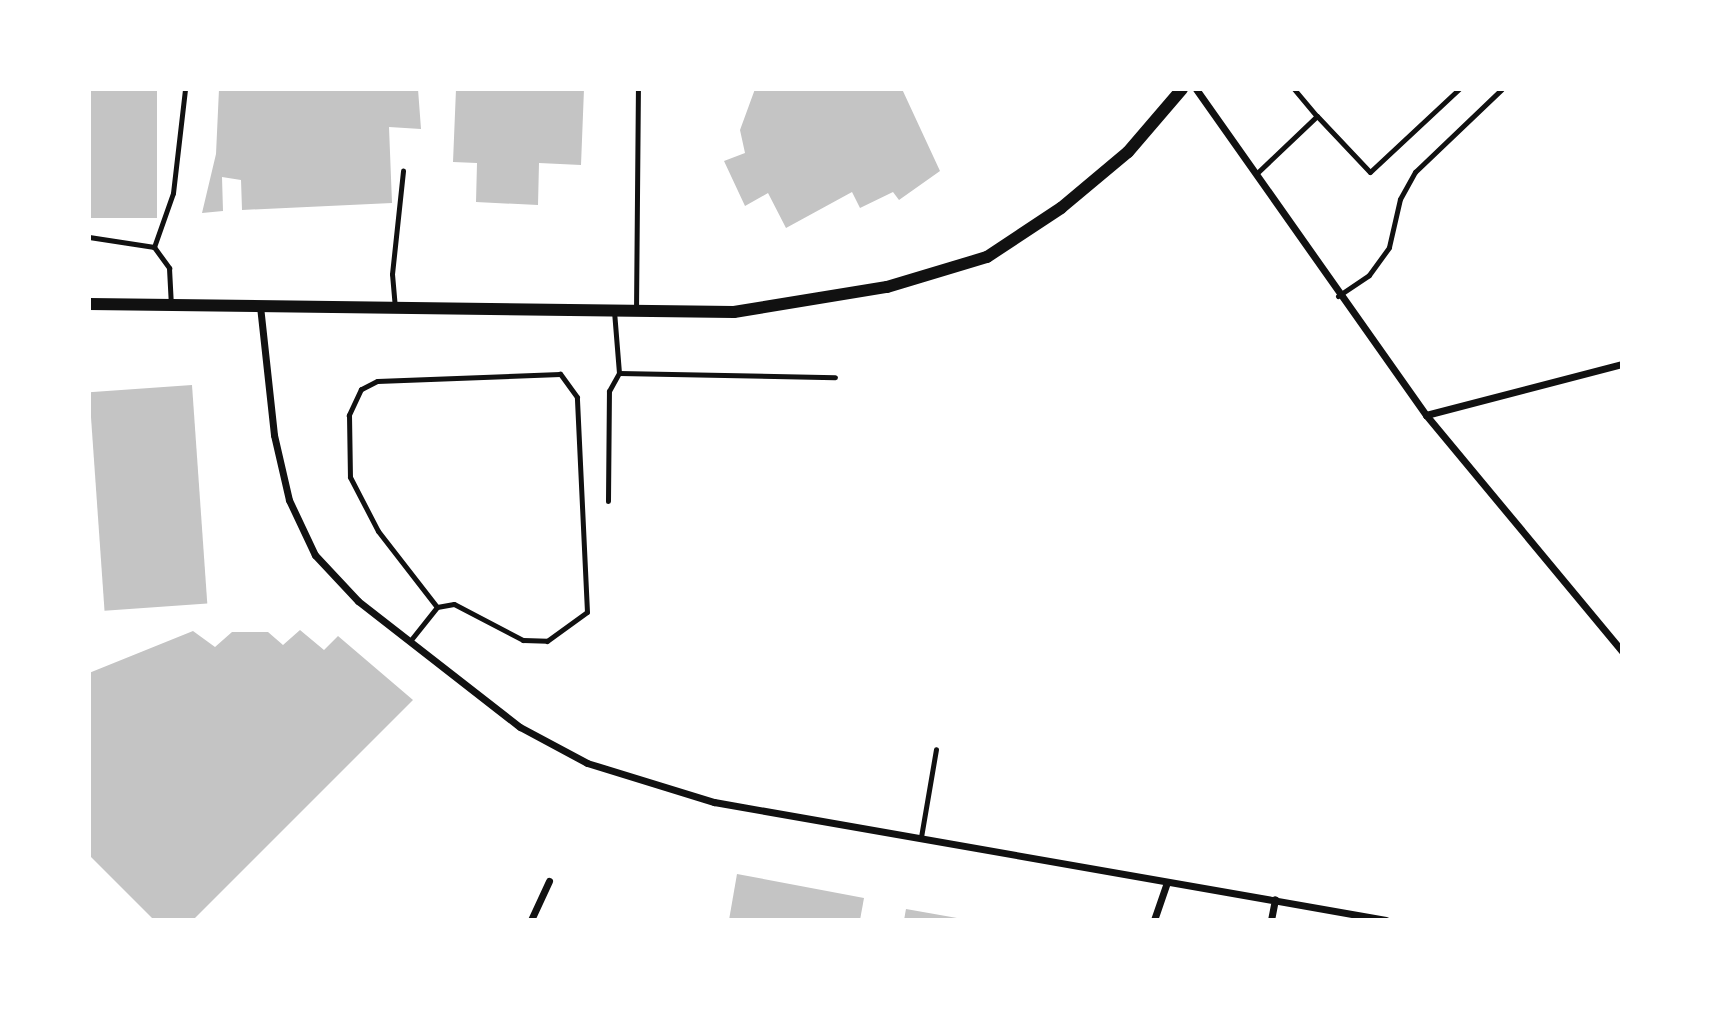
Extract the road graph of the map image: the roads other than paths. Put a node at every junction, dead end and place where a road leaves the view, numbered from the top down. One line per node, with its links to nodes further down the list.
1 (185, 89): 12 (lane)
2 (638, 89): 19 (lane)
3 (1182, 89): 19 (street)
4 (1196, 89): 10 (street)
5 (1294, 89): 8 (lane)
6 (1459, 89): 8 (lane)
7 (1502, 89): 13 (lane)
8 (1317, 116): 10 (lane)
9 (403, 171): 17 (lane)
10 (1256, 174): 13 (street)
11 (89, 237): 12 (lane)
12 (154, 247): 15 (lane)
13 (1338, 296): 23 (street)
14 (89, 304): 15 (street)
15 (171, 305): 16 (street)
16 (260, 306): 17 (street); 26 (street)
17 (395, 308): 18 (street)
18 (614, 311): 19 (street); 21 (lane)
19 (636, 311)
20 (1622, 364): 23 (street)
21 (620, 373): 22 (lane); 24 (lane)
22 (835, 377)
23 (1426, 415): 27 (street)
24 (608, 501)
25 (437, 607): 25 (lane); 26 (lane)
26 (410, 641): 29 (street)
27 (1622, 650)
28 (936, 749): 29 (lane)
29 (921, 837): 31 (street)
30 (549, 881): 33 (street)
31 (1167, 883): 32 (street); 34 (street)
32 (1275, 900): 35 (street); 36 (street)
33 (531, 920)
34 (1154, 920)
35 (1271, 920)
36 (1385, 920)

